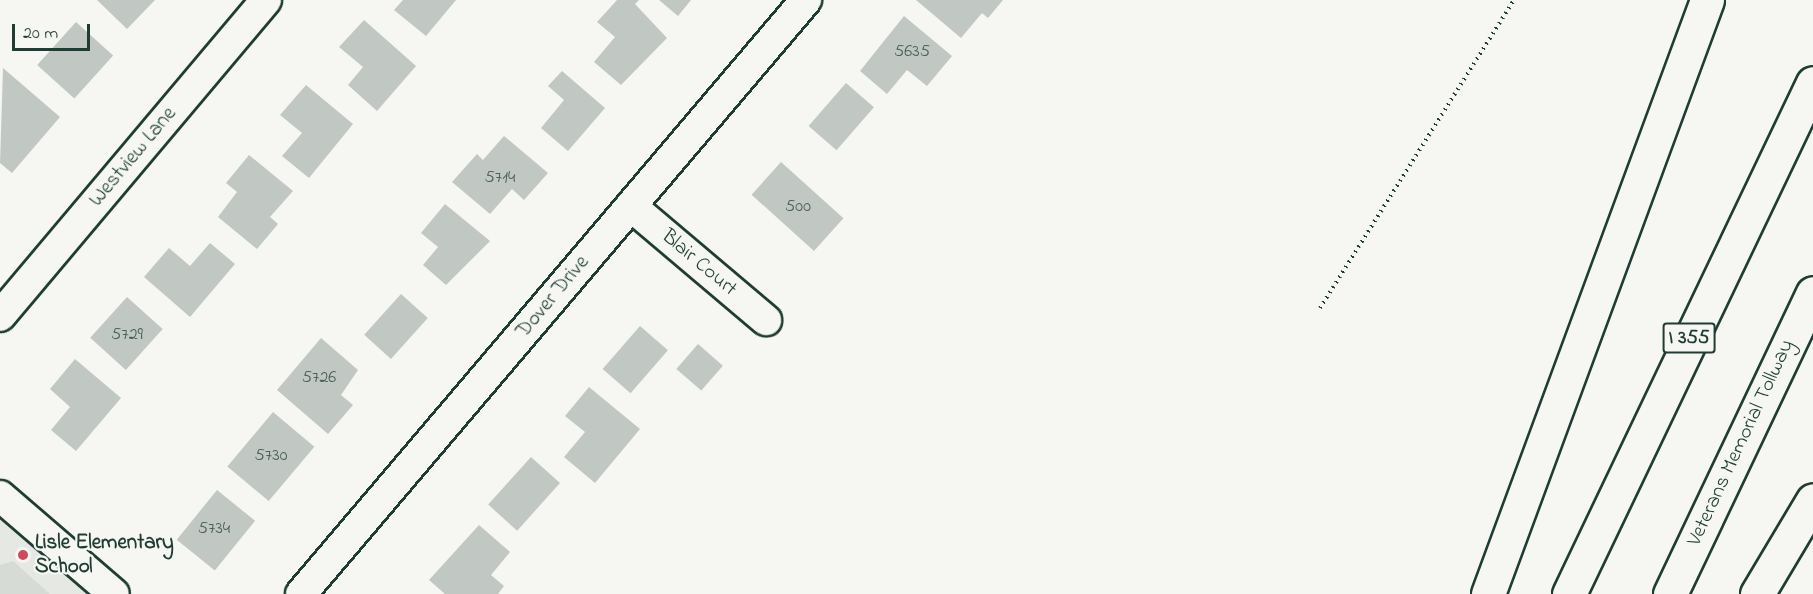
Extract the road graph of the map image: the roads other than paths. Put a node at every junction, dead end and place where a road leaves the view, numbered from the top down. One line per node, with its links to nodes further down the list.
1 (266, 0): 7 (street, Westview Lane)
2 (806, 0): 5 (street, Dover Drive)
3 (1707, 0): 13 (highway)
4 (1813, 83): 14 (highway, I 355)
5 (631, 206): 8 (street, Blair Court); 12 (street, Dover Drive)
6 (1813, 293): 15 (highway, Veterans Memorial Tollway)
7 (0, 316)
8 (766, 320)
9 (0, 496): 11 (street)
10 (1813, 500): 16 (highway)
11 (114, 594)
12 (301, 594)
13 (1488, 594)
14 (1569, 594)
15 (1670, 594)
16 (1757, 594)

